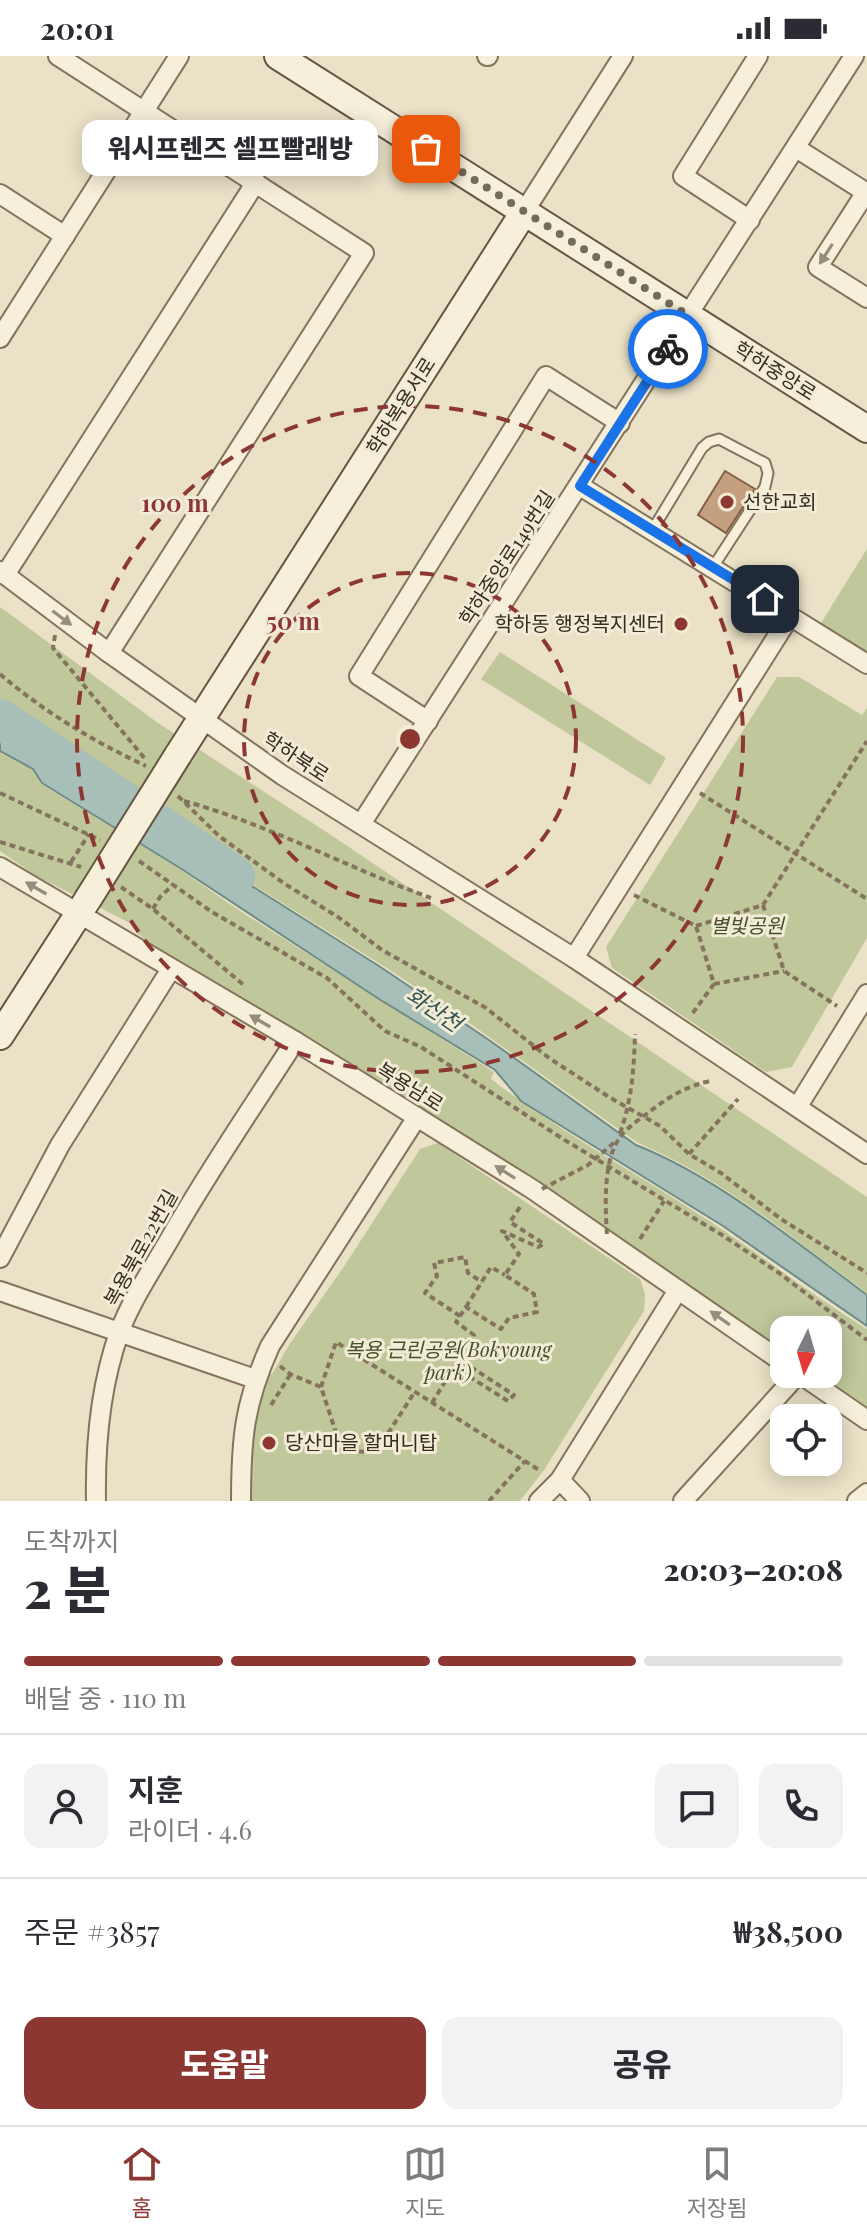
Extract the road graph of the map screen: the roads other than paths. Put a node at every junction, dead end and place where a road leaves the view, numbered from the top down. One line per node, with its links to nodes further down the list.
1 (58, 56): 7 (street)
2 (179, 56): 7 (street)
3 (278, 56): 12 (street, 학하중앙로)
4 (623, 56): 12 (street, 학하복용서로)
5 (758, 56): 13 (street)
6 (854, 56): 8 (street, 학하중앙로149번길)
7 (144, 111): 9 (street); 14 (street)
8 (796, 148): 10 (street); 13 (street, 학하중앙로149번길)
9 (256, 182): 23 (street, 학하북로); 25 (street)
10 (867, 192): 15 (street, one-way to 15)
11 (0, 194): 14 (street)
12 (524, 212): 16 (street, 학하중앙로); 27 (street, 학하복용서로)
13 (750, 220): 16 (street, 학하중앙로149번길)
14 (65, 236): 17 (street)
15 (867, 298)
16 (689, 316): 18 (street, 학하중앙로149번길); 19 (street, 학하중앙로)
17 (0, 338)
18 (620, 423): 20 (street, 학하중앙로149번길); 28 (street)
19 (867, 429)
20 (580, 486): 21 (street); 28 (street, 학하중앙로149번길)
21 (653, 529): 22 (street); 22 (lane)
22 (713, 567): 24 (street)
23 (3, 573): 25 (street, 학하북로, one-way to 25)
24 (790, 616): 26 (street); 32 (street)
25 (109, 653): 27 (street, 학하북로)
26 (867, 664)
27 (200, 720): 29 (street, 학하북로); 31 (street, 학하복용서로, bridge)
28 (428, 721): 29 (street, 학하중앙로149번길)
29 (361, 824): 32 (street, 학하북로)
30 (0, 867): 31 (street, 복용남로, one-way to 30)
31 (84, 906): 33 (street, 복용남로); 35 (street)
32 (574, 958): 37 (street, 학하북로)
33 (171, 969): 36 (street, 복용남로, one-way to 33); 40 (street)
34 (867, 994): 37 (street)
35 (0, 1036)
36 (295, 1041): 38 (street, 복용남로); 43 (street, 복용북로22번길)
37 (798, 1106): 39 (street, 학하북로)
38 (417, 1117): 41 (street, 복용남로, one-way to 38); 45 (street)
39 (867, 1154)
40 (0, 1258)
41 (678, 1290): 44 (street, 복용남로, one-way to 41); 49 (street)
42 (0, 1291): 43 (street)
43 (119, 1332): 45 (street); 51 (street, 복용북로22번길)
44 (770, 1353)
45 (255, 1379): 52 (street)
46 (786, 1388): 55 (street)
47 (820, 1388): 48 (street)
48 (867, 1420)
49 (560, 1480): 53 (street); 54 (street)
50 (867, 1493): 56 (street)
51 (96, 1501)
52 (241, 1501)
53 (539, 1501)
54 (580, 1501)
55 (683, 1501)
56 (857, 1501)

